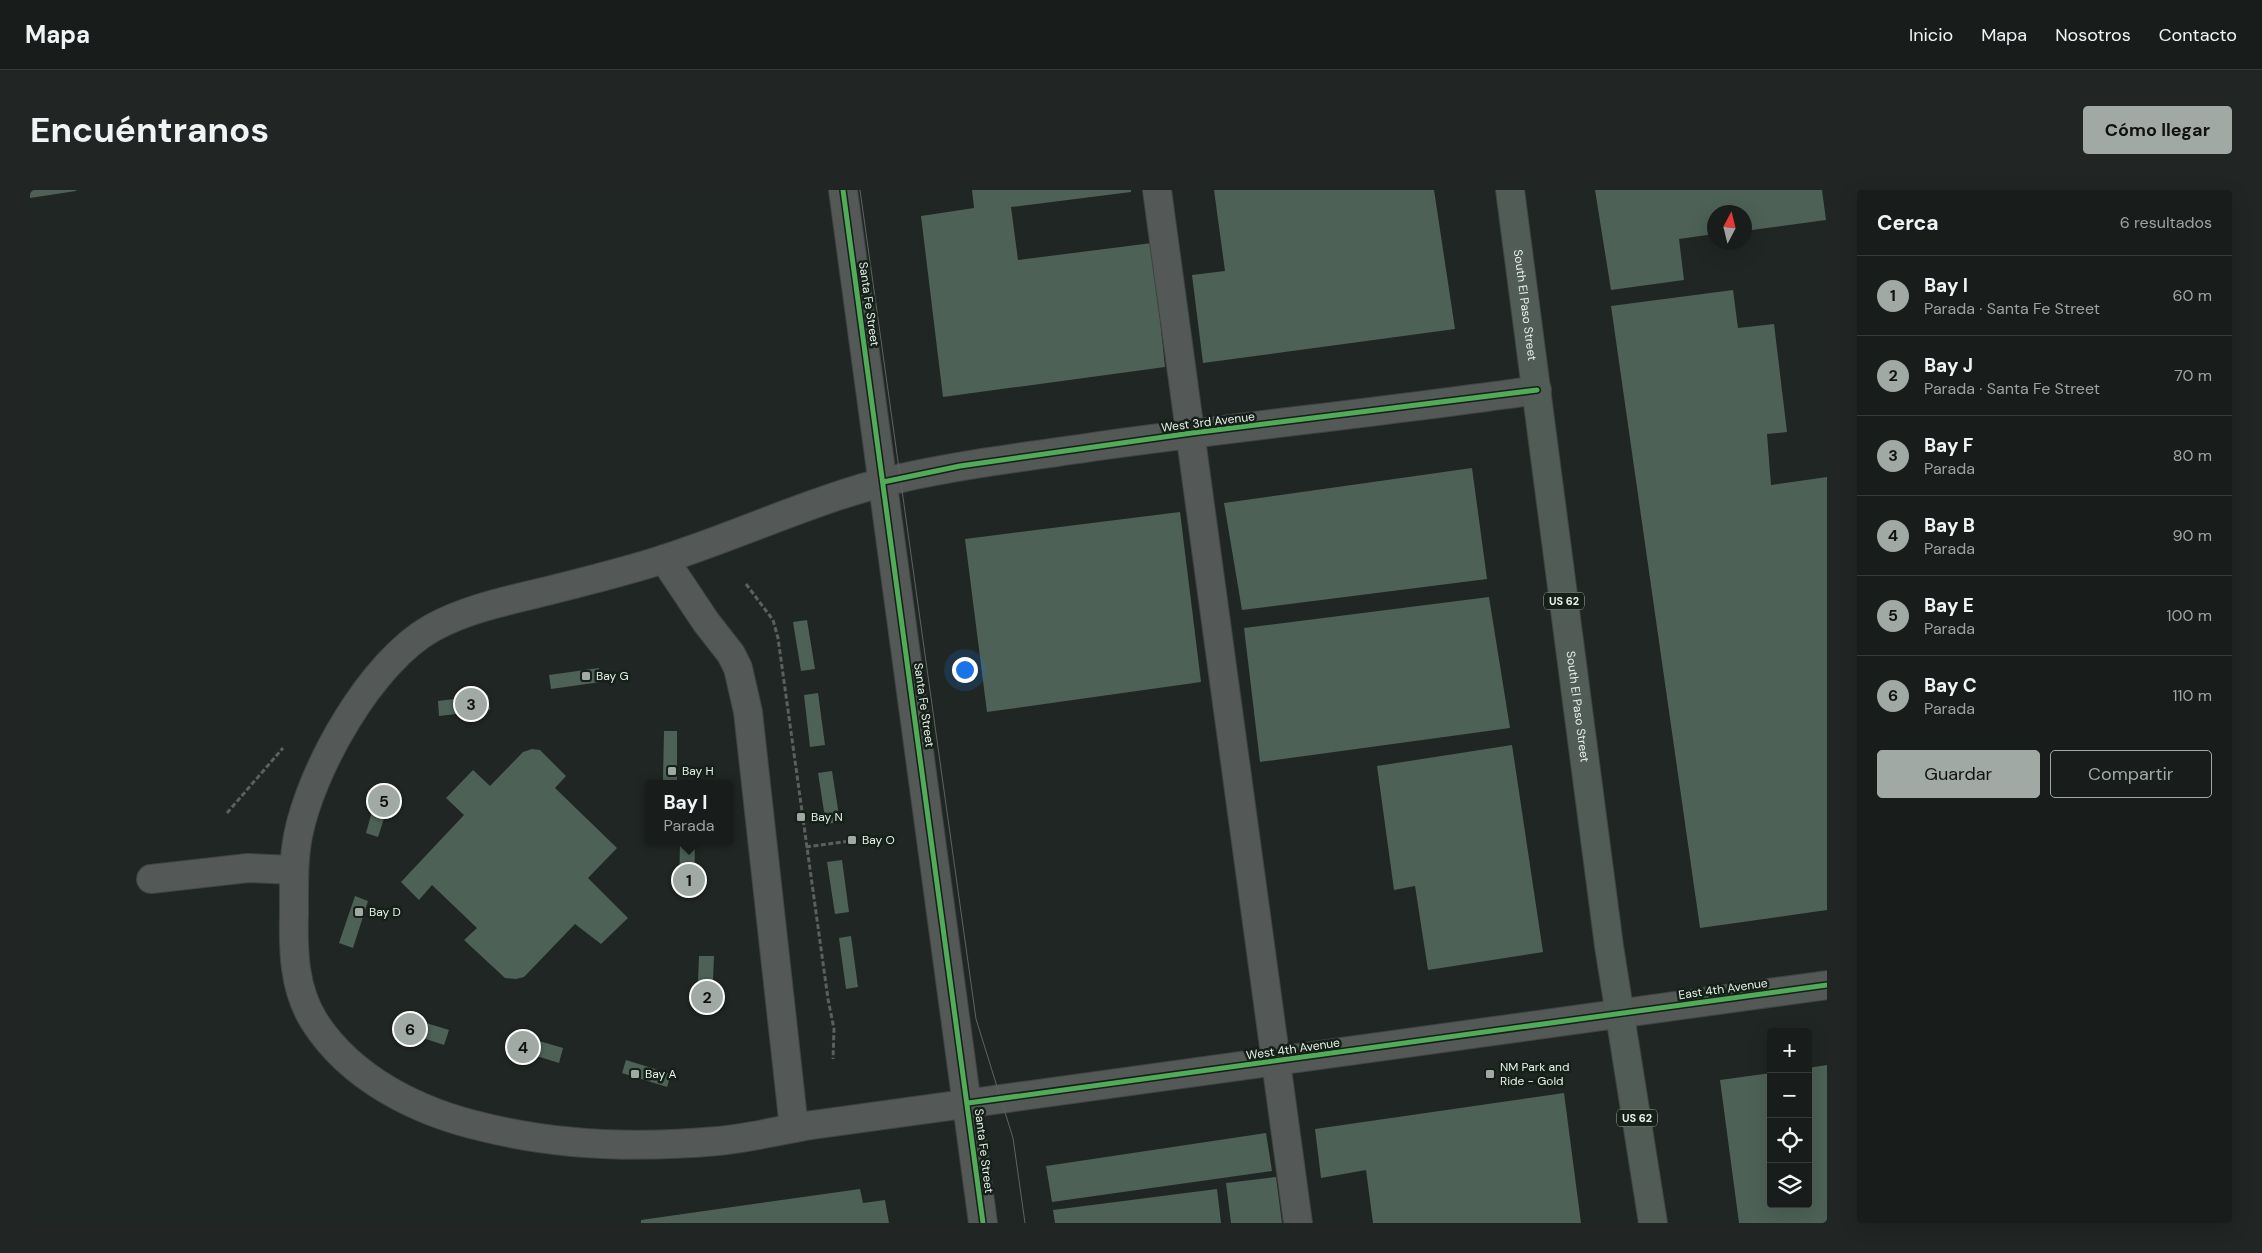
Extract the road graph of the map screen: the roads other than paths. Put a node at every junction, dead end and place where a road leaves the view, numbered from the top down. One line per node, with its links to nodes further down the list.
1 (843, 190): 6 (street, Santa Fe Street)
2 (1157, 190): 5 (street)
3 (1510, 190): 4 (main road, South El Paso Street / US 62)
4 (1537, 390): 5 (street, West 3rd Avenue); 11 (main road, South El Paso Street / US 62)
5 (1192, 433): 6 (street, West 3rd Avenue); 12 (street)
6 (883, 482): 7 (street, West 3rd Avenue); 13 (street, Santa Fe Street)
7 (664, 559): 8 (street, West 3rd Avenue); 14 (street)
8 (294, 870): 9 (street); 14 (street, West 4th Avenue)
9 (151, 879)
10 (1827, 985): 11 (street, East 4th Avenue)
11 (1621, 1012): 12 (street, West 4th Avenue); 17 (main road, South El Paso Street / US 62)
12 (1275, 1061): 13 (street, West 4th Avenue); 16 (street)
13 (968, 1103): 14 (street, West 4th Avenue); 15 (street, Santa Fe Street)
14 (794, 1128)
15 (983, 1223)
16 (1298, 1223)
17 (1653, 1223)

